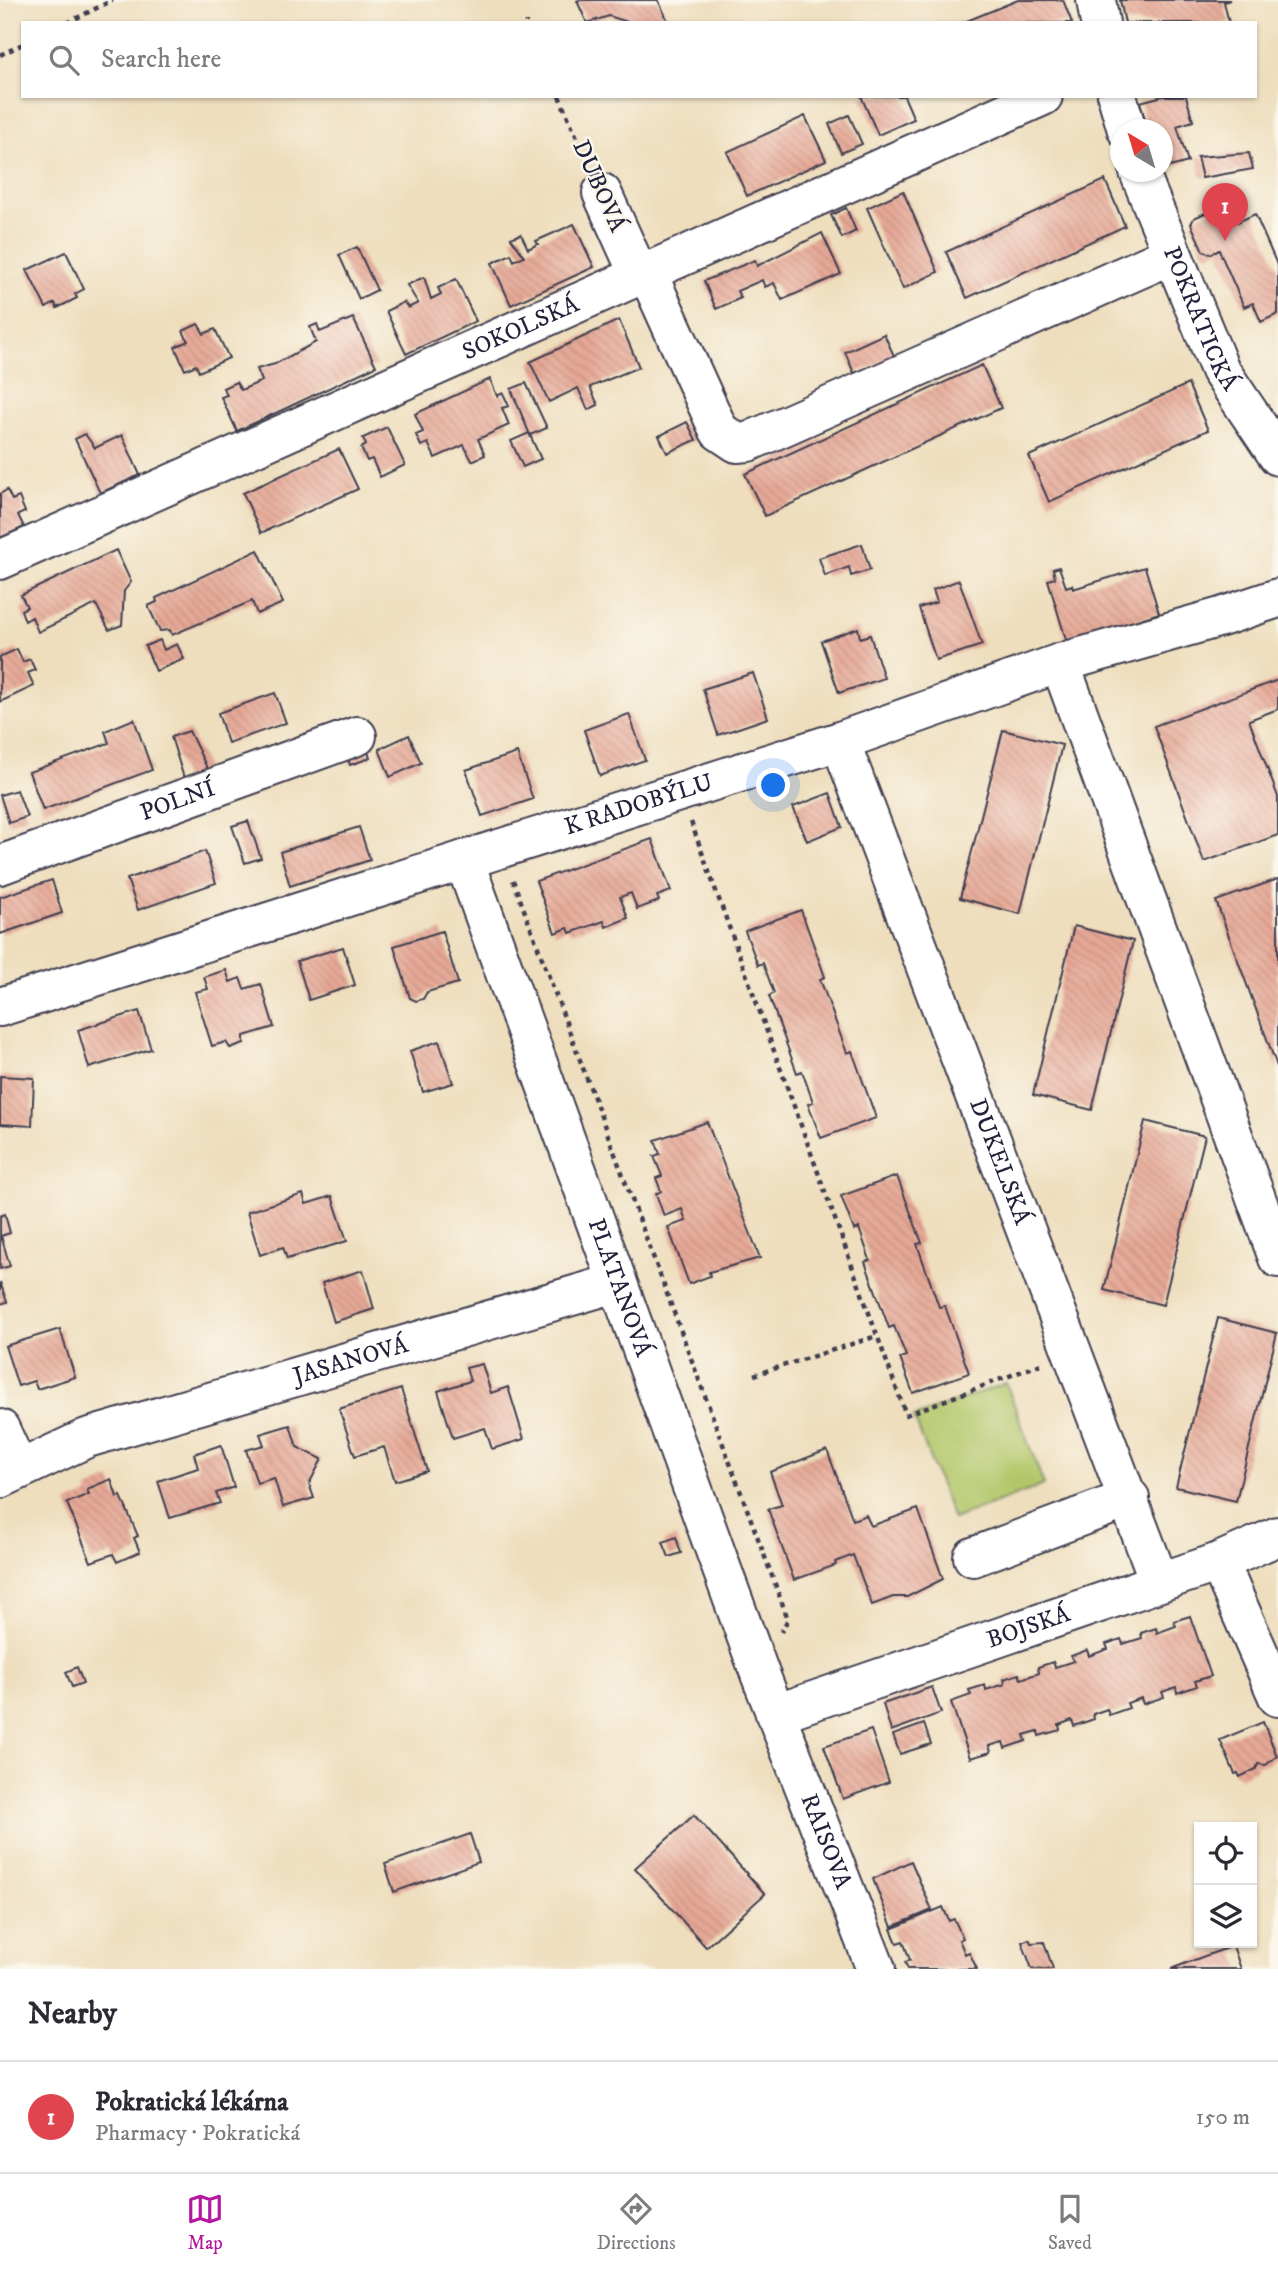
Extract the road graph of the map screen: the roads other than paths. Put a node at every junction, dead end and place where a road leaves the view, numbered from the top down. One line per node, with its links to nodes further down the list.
1 (1096, 0): 2 (street)
2 (1100, 21)
3 (1039, 98): 9 (street, SOKOLSKÁ)
4 (1118, 98): 5 (street)
5 (1124, 119)
6 (1143, 182): 8 (street, POKRATICKÁ)
7 (602, 193): 9 (street, DUBOVÁ)
8 (1171, 255): 9 (street, DUBOVÁ); 10 (street, POKRATICKÁ)
9 (643, 274): 11 (street, SOKOLSKÁ)
10 (1278, 456)
11 (0, 560)
12 (1278, 598): 13 (street, K RADOBÝLU)
13 (1060, 663): 15 (street, K RADOBÝLU); 19 (street)
14 (357, 736): 17 (street, POLNÍ)
15 (840, 741): 16 (street, K RADOBÝLU); 23 (street, DUKELSKÁ)
16 (464, 860): 18 (street, K RADOBÝLU); 20 (street, PLATANOVÁ)
17 (0, 864)
18 (0, 1007)
19 (1278, 1258)
20 (616, 1283): 22 (street, JASANOVÁ); 29 (street, PLATANOVÁ)
21 (0, 1429): 22 (street)
22 (9, 1474)
23 (1130, 1498): 25 (street); 27 (street, DUKELSKÁ)
24 (1278, 1536): 26 (street, BOJSKÁ)
25 (973, 1557)
26 (1219, 1562): 27 (street, BOJSKÁ); 28 (street)
27 (1159, 1581): 29 (street, BOJSKÁ)
28 (1278, 1697)
29 (775, 1714): 30 (street, RAISOVA)
30 (876, 1969)

